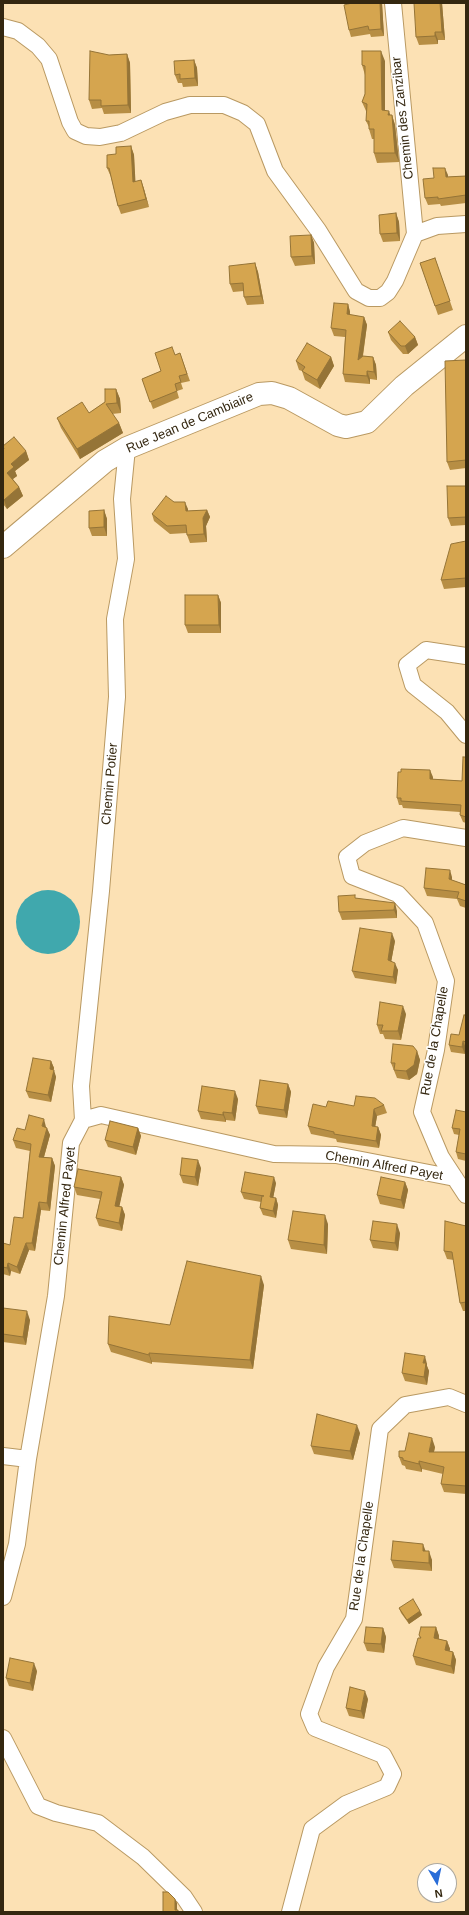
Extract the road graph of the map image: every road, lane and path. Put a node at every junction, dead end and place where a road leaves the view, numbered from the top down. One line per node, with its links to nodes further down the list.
1 (393, 3): 4 (street, Chemin des Zanzibar)
2 (3, 27): 4 (street)
3 (466, 224): 4 (street)
4 (415, 234)
5 (466, 336): 6 (main road, Rue Jean de Cambiaire)
6 (127, 448): 7 (main road, Rue Jean de Cambiaire); 11 (street, Chemin Potier)
7 (3, 547)
8 (466, 656): 9 (street)
9 (466, 735)
10 (466, 838): 12 (street, Rue de la Chapelle)
11 (83, 1120): 12 (street, Chemin Alfred Payet); 16 (street, Chemin Alfred Payet)
12 (455, 1178): 13 (street, Rue de la Chapelle)
13 (466, 1195)
14 (466, 1404): 20 (street, Rue de la Chapelle)
15 (3, 1456): 16 (street)
16 (28, 1459): 17 (street, Chemin Alfred Payet)
17 (3, 1597)
18 (3, 1738): 19 (street)
19 (194, 1912)
20 (290, 1912)

